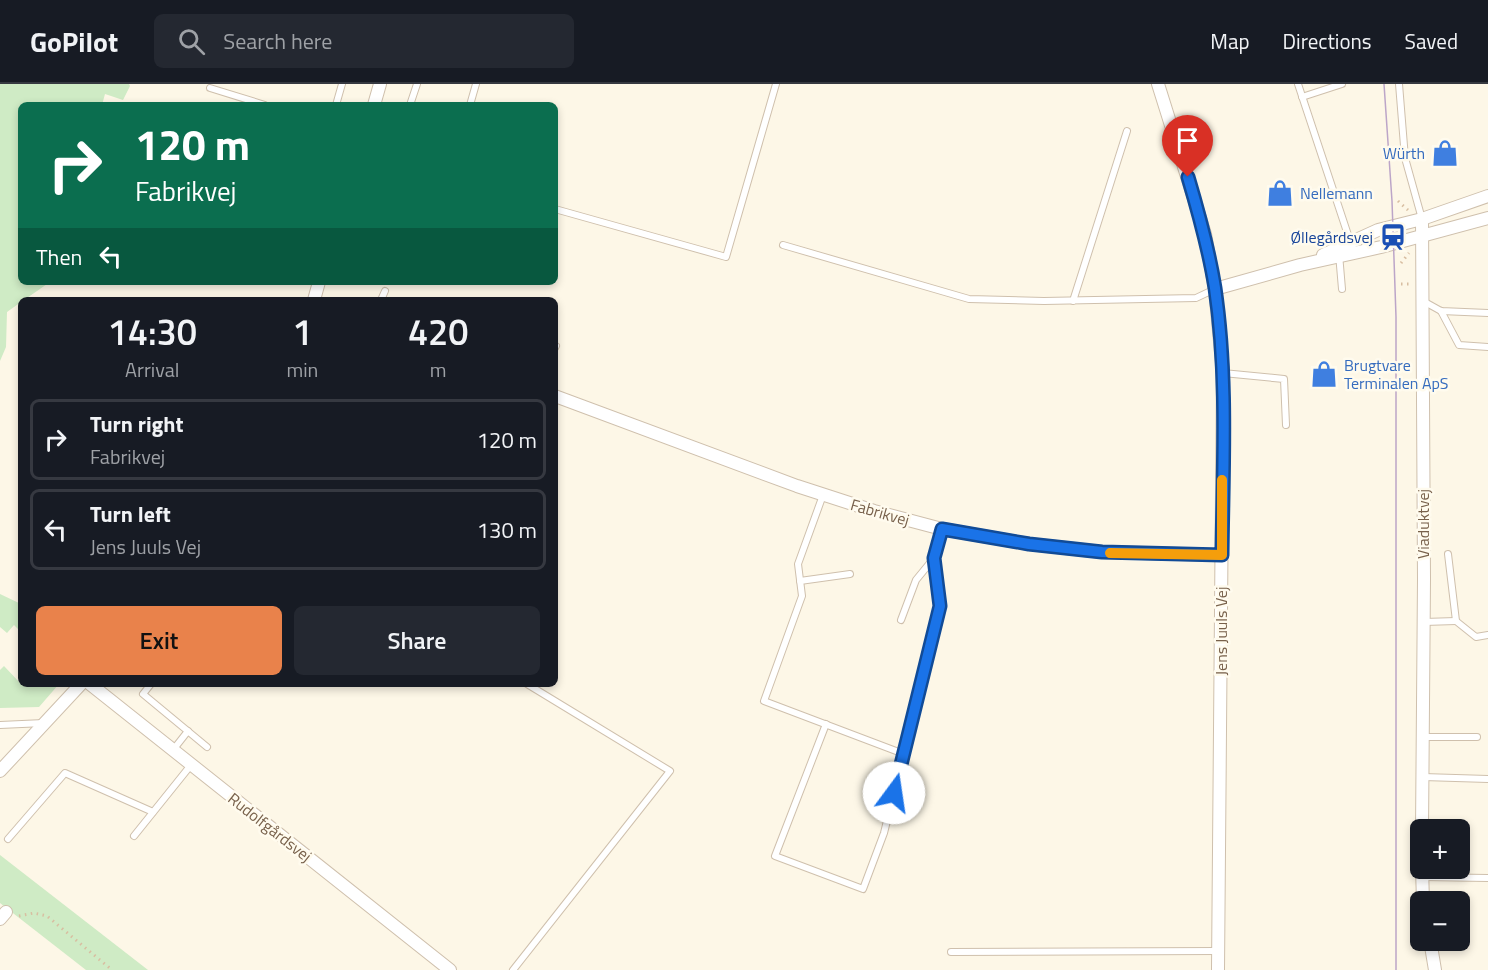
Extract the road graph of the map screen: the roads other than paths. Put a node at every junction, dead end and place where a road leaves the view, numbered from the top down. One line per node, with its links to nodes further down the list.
1 (342, 84): 13 (lane)
2 (380, 84): 14 (street)
3 (417, 84): 15 (lane)
4 (476, 84): 16 (lane)
5 (776, 84): 19 (lane)
6 (1158, 84): 26 (street, Jens Juuls Vej)
7 (1298, 84): 11 (lane)
8 (1342, 84): 11 (lane)
9 (1399, 84): 21 (lane)
10 (210, 88): 12 (lane)
11 (1302, 97): 24 (lane)
12 (255, 102)
13 (337, 102)
14 (375, 102)
15 (411, 102)
16 (471, 102)
17 (1126, 130): 30 (lane)
18 (1488, 196): 21 (street)
19 (558, 210)
20 (1488, 218): 22 (street)
21 (1422, 219): 22 (street, Viaduktvej); 24 (street)
22 (1422, 236): 24 (street); 31 (street, Viaduktvej)
23 (783, 244): 30 (lane)
24 (1353, 248): 25 (street)
25 (1339, 252): 26 (street); 27 (lane)
26 (1215, 289): 30 (lane); 35 (street, Jens Juuls Vej)
27 (1342, 289)
28 (385, 291): 29 (lane)
29 (382, 297)
30 (1073, 301)
31 (1422, 301): 32 (lane); 47 (street, Viaduktvej)
32 (1441, 311): 33 (lane); 34 (lane)
33 (1488, 313)
34 (1488, 347)
35 (1223, 373): 37 (lane); 41 (street, Jens Juuls Vej)
36 (558, 397): 38 (street, Fabrikvej)
37 (1286, 425)
38 (824, 494): 39 (street, Fabrikvej); 44 (lane)
39 (942, 529): 41 (street, Fabrikvej); 42 (lane)
40 (1448, 554): 46 (lane)
41 (1222, 555): 72 (street, Jens Juuls Vej)
42 (934, 558): 45 (lane); 61 (lane)
43 (850, 574): 44 (lane)
44 (800, 581): 54 (lane)
45 (901, 620)
46 (1456, 621): 47 (lane); 48 (lane)
47 (1423, 622): 57 (street, Viaduktvej)
48 (1488, 635)
49 (78, 687): 53 (street)
50 (94, 687): 60 (street, Rudolfgårdsvej)
51 (149, 687): 56 (lane)
52 (532, 687): 76 (lane)
53 (44, 723): 55 (lane); 63 (street)
54 (826, 724): 61 (lane); 61 (lane)
55 (0, 725)
56 (188, 731): 59 (lane); 60 (lane)
57 (1422, 737): 58 (lane); 64 (street, Viaduktvej)
58 (1477, 737)
59 (207, 747)
60 (173, 750): 62 (street, Rudolfgårdsvej)
61 (904, 754)
62 (191, 764): 66 (lane); 75 (street, Rudolfgårdsvej)
63 (0, 771)
64 (1422, 777): 65 (lane); 67 (street, Viaduktvej)
65 (1488, 778)
66 (153, 812): 68 (lane); 69 (lane)
67 (1422, 819)
68 (134, 836)
69 (8, 839)
70 (1470, 877): 71 (lane)
71 (1488, 878)
72 (1219, 951): 74 (lane); 77 (street, Jens Juuls Vej)
73 (1432, 951): 78 (street)
74 (951, 952)
75 (450, 970)
76 (513, 970)
77 (1218, 970)
78 (1436, 970)

